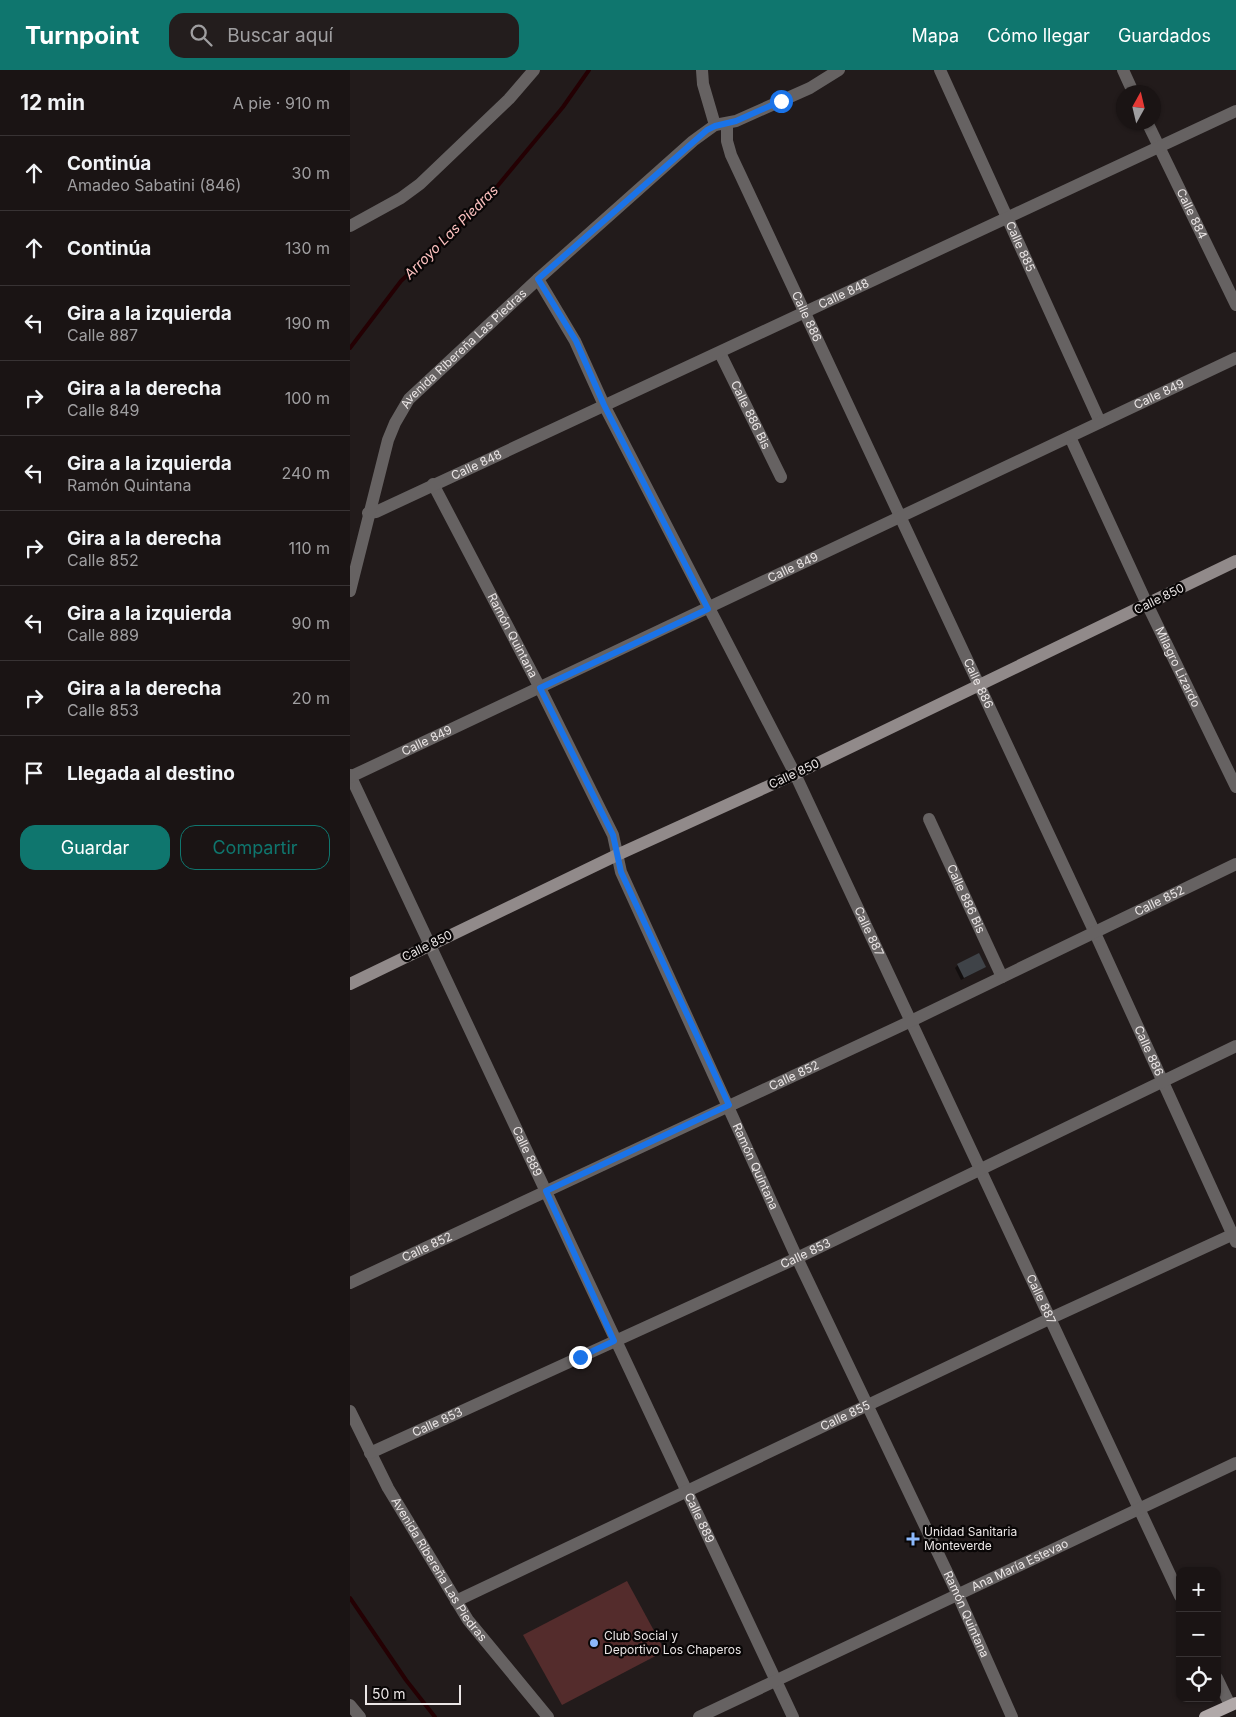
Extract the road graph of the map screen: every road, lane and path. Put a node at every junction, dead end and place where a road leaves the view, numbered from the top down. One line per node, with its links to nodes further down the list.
1 (534, 70): 12 (street)
2 (702, 70): 8 (street)
3 (839, 70): 8 (street, Avenida Ribereña Las Piedras)
4 (940, 70): 11 (street, Calle 885)
5 (1123, 70): 6 (street)
6 (1130, 85)
7 (1236, 111): 10 (street, Calle 848)
8 (721, 125): 13 (street, Avenida Ribereña Las Piedras); 15 (street, Calle 886)
9 (1151, 130): 10 (street, Calle 884)
10 (1158, 147): 11 (street, Calle 848); 14 (street, Calle 884)
11 (1008, 217): 15 (street, Calle 848); 19 (street, Calle 885)
12 (350, 226)
13 (538, 279): 18 (street, Calle 887); 23 (street, Avenida Ribereña Las Piedras)
14 (1236, 305)
15 (804, 312): 16 (street, Calle 848); 24 (street, Calle 886)
16 (720, 353): 18 (street, Calle 848); 21 (street, Calle 886 Bis)
17 (1236, 358): 19 (street, Calle 849)
18 (604, 405): 22 (street, Calle 848); 28 (street, Calle 887)
19 (1100, 422): 20 (street, Calle 849)
20 (1070, 437): 24 (street, Calle 849); 27 (street, Milagro Lizardo)
21 (781, 477)
22 (433, 484): 23 (street, Calle 848); 30 (street, Ramón Quintana)
23 (368, 513): 26 (street, Avenida Ribereña Las Piedras)
24 (899, 518): 28 (street, Calle 849); 29 (street, Calle 886)
25 (1236, 561): 27 (main road, Calle 850)
26 (350, 591)
27 (1148, 604): 29 (main road, Calle 850); 33 (street, Milagro Lizardo)
28 (708, 609): 30 (street, Calle 849); 31 (street, Calle 887)
29 (978, 686): 31 (main road, Calle 850); 37 (street, Calle 886)
30 (540, 688): 32 (street, Calle 849); 35 (street, Ramón Quintana)
31 (795, 774): 35 (main road, Calle 850); 41 (street, Calle 887)
32 (350, 776): 38 (street, Calle 889)
33 (1236, 786)
34 (929, 819): 39 (street, Calle 886 Bis)
35 (617, 855): 38 (main road, Calle 850); 44 (street, Ramón Quintana)
36 (1236, 864): 37 (street, Calle 852)
37 (1095, 933): 39 (street, Calle 852); 43 (street, Calle 886)
38 (430, 944): 40 (main road, Calle 850); 46 (street, Calle 889)
39 (1002, 977): 41 (street, Calle 852)
40 (350, 984)
41 (911, 1021): 44 (street, Calle 852); 45 (street, Calle 887)
42 (1236, 1046): 43 (street, Calle 853)
43 (1163, 1080): 45 (street, Calle 853); 47 (street, Calle 886)
44 (729, 1105): 46 (street, Calle 852); 48 (street, Ramón Quintana)
45 (980, 1168): 48 (street, Calle 853); 50 (street, Calle 887)
46 (546, 1191): 49 (street, Calle 852); 51 (street, Calle 889)
47 (1235, 1237): 50 (street, Calle 855)
48 (797, 1258): 51 (street, Calle 853); 52 (street, Ramón Quintana)
49 (350, 1283)
50 (1051, 1318): 52 (street, Calle 855); 57 (street, Calle 887)
51 (614, 1341): 54 (street, Calle 853); 56 (street, Calle 889)
52 (869, 1406): 56 (street, Calle 855); 59 (street, Ramón Quintana)
53 (350, 1411): 54 (street, Avenida Ribereña Las Piedras)
54 (370, 1453): 60 (street, Avenida Ribereña Las Piedras)
55 (1236, 1463): 57 (street, Ana María Estevao)
56 (686, 1491): 60 (street, Calle 855); 61 (street, Calle 889)
57 (1139, 1508): 58 (street, Calle 887); 59 (street, Ana María Estevao)
58 (1176, 1587)
59 (957, 1593): 61 (street, Ana María Estevao); 69 (street, Ramón Quintana)
60 (456, 1601): 66 (street, Avenida Ribereña Las Piedras)
61 (776, 1680): 67 (street, Ana María Estevao); 68 (street, Calle 889)
62 (1221, 1684): 63 (street)
63 (1233, 1704): 70 (main road)
64 (350, 1705): 65 (street)
65 (360, 1717)
66 (548, 1717)
67 (699, 1717)
68 (793, 1717)
69 (1012, 1717)
70 (1205, 1717)

